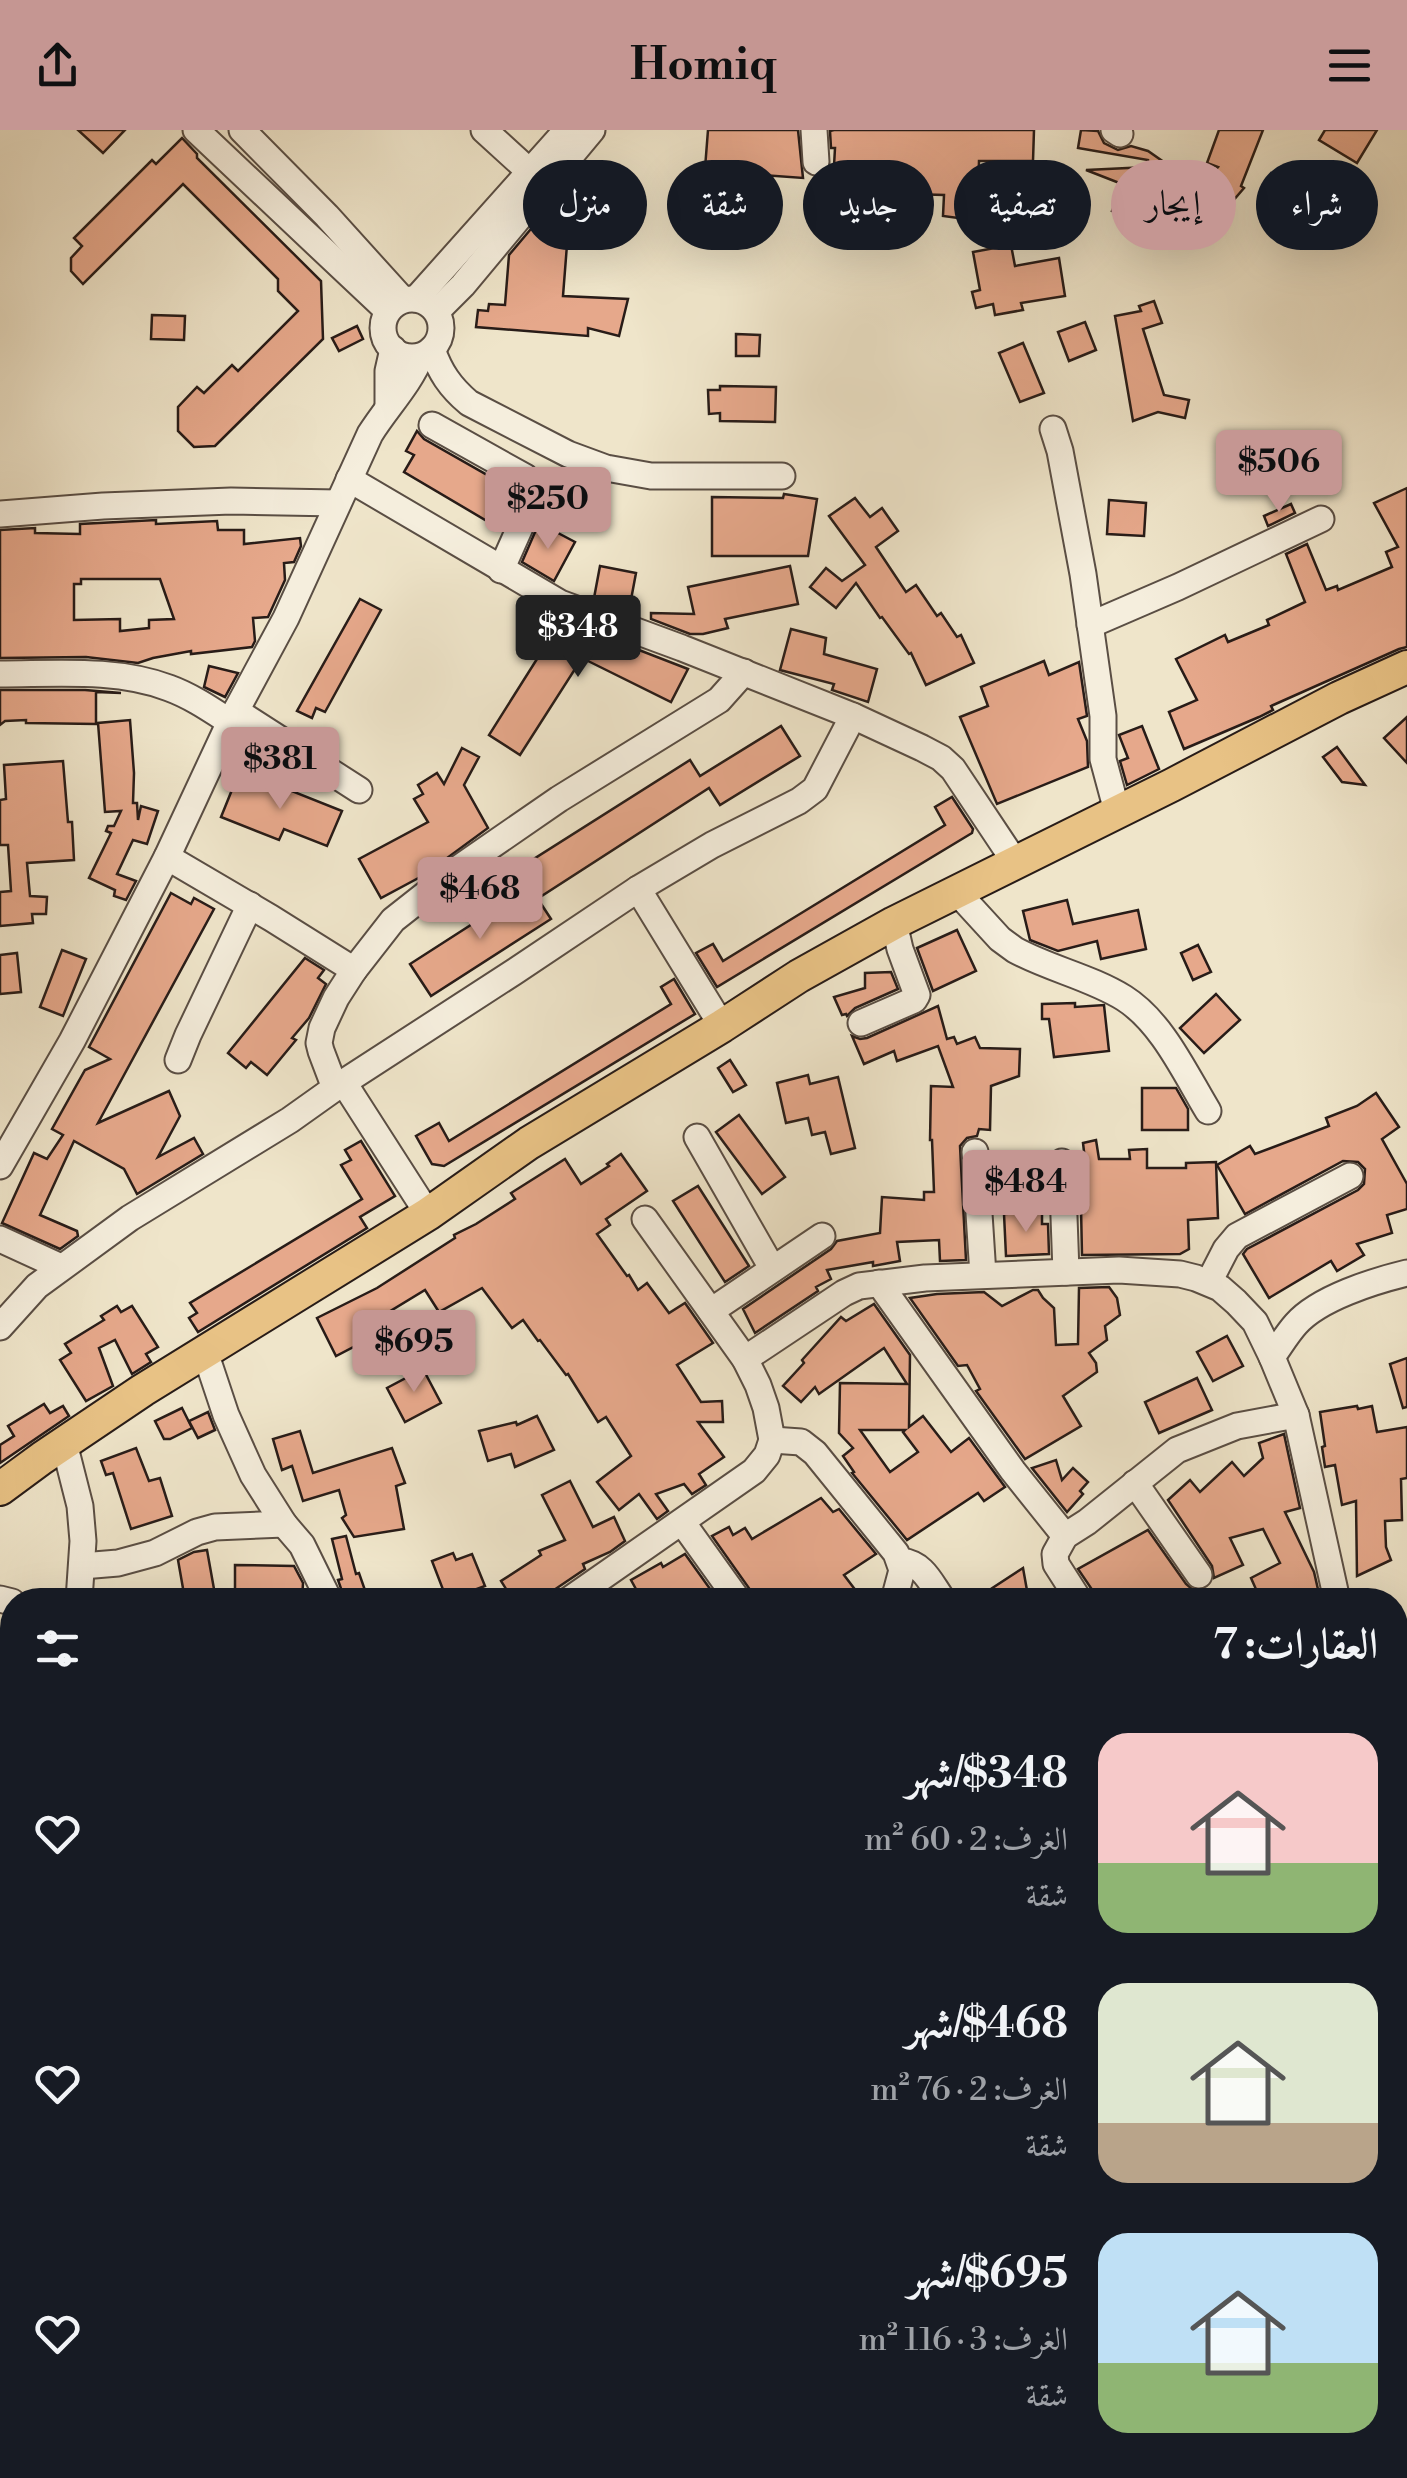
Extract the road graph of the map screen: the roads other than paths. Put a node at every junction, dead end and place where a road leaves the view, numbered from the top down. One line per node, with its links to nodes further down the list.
1 (196, 130): 11 (street)
2 (242, 130): 11 (street)
3 (484, 130): 9 (street)
4 (568, 130): 7 (street)
5 (592, 130): 11 (street)
6 (814, 130): 8 (street)
7 (541, 160)
8 (816, 160)
9 (523, 166)
10 (523, 180): 11 (street)
11 (411, 305): 12 (street); 13 (street)
12 (393, 350): 13 (street); 14 (street)
13 (426, 352): 14 (street); 17 (street)
14 (388, 406): 18 (street)
15 (432, 425): 21 (street)
16 (1053, 429): 22 (street)
17 (782, 476)
18 (344, 491): 19 (street); 21 (street); 27 (street)
19 (0, 514)
20 (1321, 519): 22 (street)
21 (502, 570): 24 (street)
22 (1090, 625): 29 (street)
23 (1407, 667): 29 (main road)
24 (744, 672): 26 (street); 36 (street)
25 (0, 674): 27 (street)
26 (853, 716): 31 (street); 32 (street)
27 (233, 717): 28 (street); 30 (street)
28 (359, 790)
29 (1117, 811): 31 (main road)
30 (167, 857): 34 (street); 44 (street)
31 (1015, 862): 33 (main road)
32 (638, 889): 38 (street); 40 (street)
33 (956, 891): 35 (main road); 41 (street)
34 (250, 906): 36 (street); 39 (street)
35 (894, 923): 37 (street); 38 (main road)
36 (354, 970): 40 (street)
37 (861, 1023)
38 (722, 1026): 47 (main road)
39 (178, 1060)
40 (339, 1085): 47 (street); 51 (street)
41 (1208, 1111)
42 (697, 1137): 52 (street)
43 (975, 1152): 55 (street)
44 (2, 1155)
45 (1062, 1162): 53 (street)
46 (1350, 1176): 56 (street)
47 (428, 1214): 60 (main road)
48 (645, 1220): 58 (street)
49 (822, 1236): 52 (street)
50 (0, 1238): 51 (street)
51 (62, 1267): 59 (street)
52 (772, 1268): 58 (street)
53 (1066, 1272): 55 (street); 56 (street)
54 (1407, 1273): 61 (street)
55 (983, 1275): 57 (street)
56 (1209, 1282): 61 (street)
57 (879, 1283): 62 (street); 70 (street)
58 (710, 1311): 62 (street)
59 (0, 1326)
60 (205, 1352): 65 (main road); 69 (street)
61 (1272, 1357): 63 (street)
62 (745, 1358): 64 (street)
63 (1296, 1415): 66 (street); 81 (street)
64 (772, 1440): 68 (street); 71 (street)
65 (64, 1442): 67 (main road); 72 (street)
66 (1135, 1483): 70 (street); 73 (street)
67 (0, 1489)
68 (682, 1522): 76 (street); 77 (street)
69 (284, 1524): 72 (street); 75 (street)
70 (1065, 1536): 80 (street)
71 (901, 1561): 78 (street); 79 (street)
72 (82, 1566): 74 (street)
73 (1199, 1574)
74 (79, 1588)
75 (323, 1588)
76 (587, 1588)
77 (729, 1588)
78 (898, 1588)
79 (934, 1588)
80 (1071, 1588)
81 (1334, 1588)

